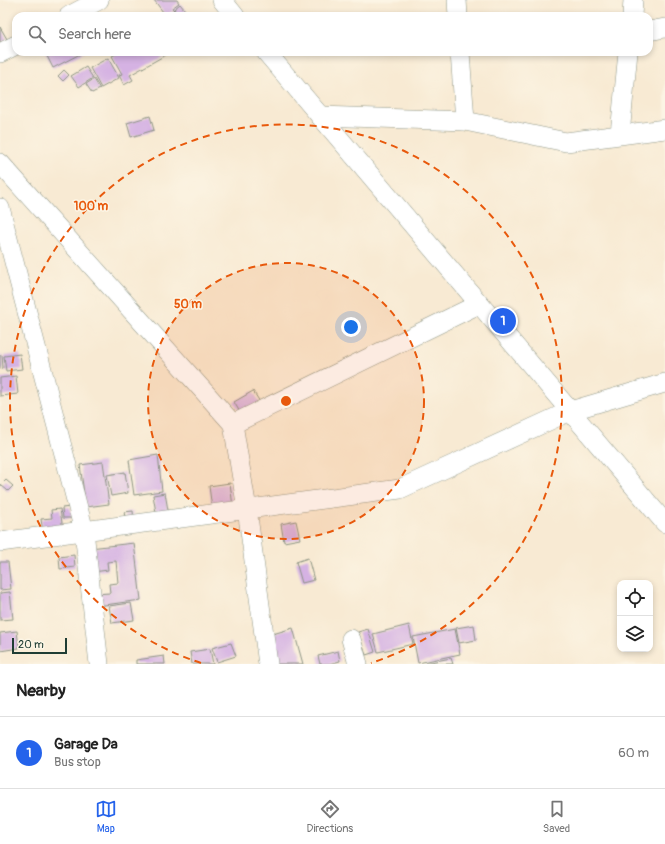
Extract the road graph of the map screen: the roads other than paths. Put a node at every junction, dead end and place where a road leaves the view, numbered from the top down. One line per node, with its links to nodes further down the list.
1 (99, 0): 5 (street)
2 (222, 0): 6 (street)
3 (457, 0): 7 (street)
4 (634, 0): 8 (street)
5 (76, 12)
6 (232, 12)
7 (458, 12)
8 (632, 12)
9 (665, 28): 10 (street)
10 (653, 30)
11 (12, 47): 12 (street)
12 (0, 53)
13 (269, 56): 16 (street)
14 (460, 56): 17 (street)
15 (628, 56): 19 (street)
16 (320, 116): 17 (street); 22 (street)
17 (465, 121): 19 (street)
18 (665, 128): 19 (street)
19 (620, 134)
20 (0, 162): 25 (street)
21 (0, 208): 30 (street)
22 (479, 304): 24 (street); 25 (street)
23 (665, 383): 24 (street)
24 (570, 411): 27 (street); 28 (street)
25 (233, 424): 28 (street)
26 (665, 498): 27 (street)
27 (646, 501): 29 (street)
28 (247, 509): 30 (street); 34 (street)
29 (665, 523)
30 (84, 531): 31 (street); 33 (street)
31 (0, 542)
32 (351, 639): 35 (street)
33 (99, 664)
34 (268, 664)
35 (358, 664)

